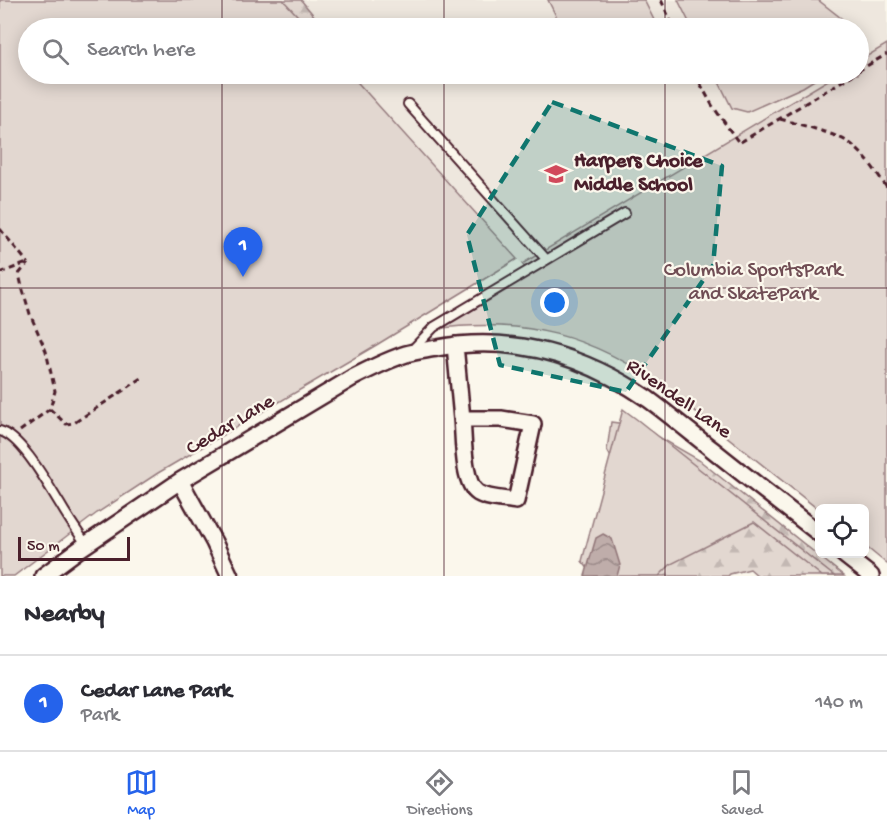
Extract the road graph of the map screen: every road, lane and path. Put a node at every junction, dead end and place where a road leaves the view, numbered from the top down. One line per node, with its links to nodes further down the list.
1 (661, 0): 2 (path)
2 (669, 18)
3 (887, 54): 4 (path)
4 (869, 65)
5 (700, 84): 8 (path)
6 (837, 84): 8 (path)
7 (408, 104): 12 (lane)
8 (780, 118): 9 (path)
9 (887, 188)
10 (625, 213): 12 (lane)
11 (0, 229): 13 (path)
12 (546, 259): 16 (lane)
13 (28, 263): 14 (path); 18 (path)
14 (0, 273)
15 (455, 345): 16 (street, Cedar Lane); 19 (street); 23 (street, Rivendell Lane)
16 (408, 354): 22 (street, Cedar Lane)
17 (145, 376): 18 (path)
18 (50, 409): 21 (path)
19 (462, 419): 19 (street)
20 (0, 431): 21 (lane)
21 (11, 438): 24 (lane)
22 (180, 481): 24 (street, Cedar Lane); 27 (street)
23 (815, 531)
24 (86, 544): 26 (street, Cedar Lane)
25 (848, 558): 28 (street)
26 (44, 576)
27 (230, 576)
28 (872, 576)

